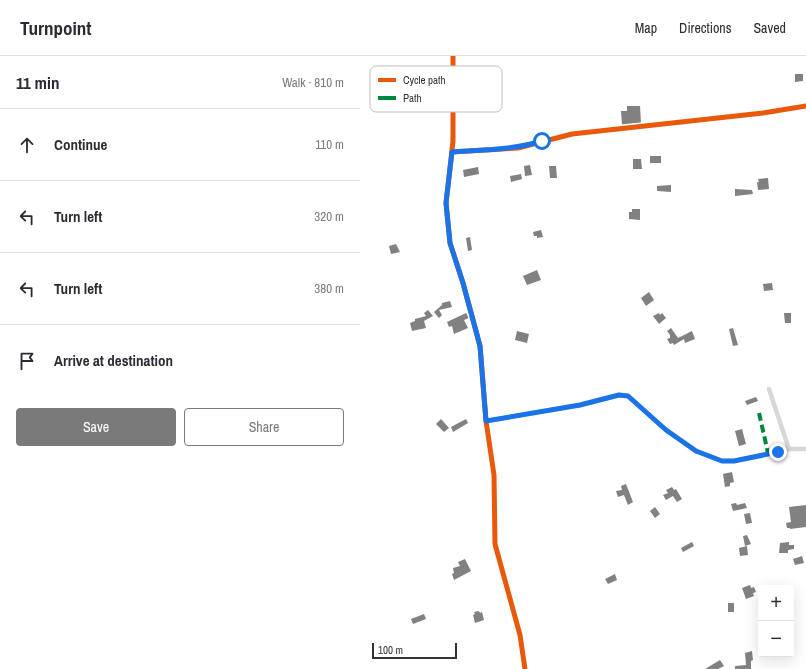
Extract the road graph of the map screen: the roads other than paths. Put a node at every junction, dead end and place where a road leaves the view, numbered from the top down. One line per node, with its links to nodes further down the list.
1 (453, 56): 2 (street)
2 (453, 66)
3 (806, 106): 5 (street)
4 (452, 112): 5 (street)
5 (452, 152): 7 (street)
6 (769, 389): 8 (street)
7 (486, 421): 8 (street); 10 (street)
8 (788, 449): 9 (street)
9 (806, 449)
10 (525, 669)

